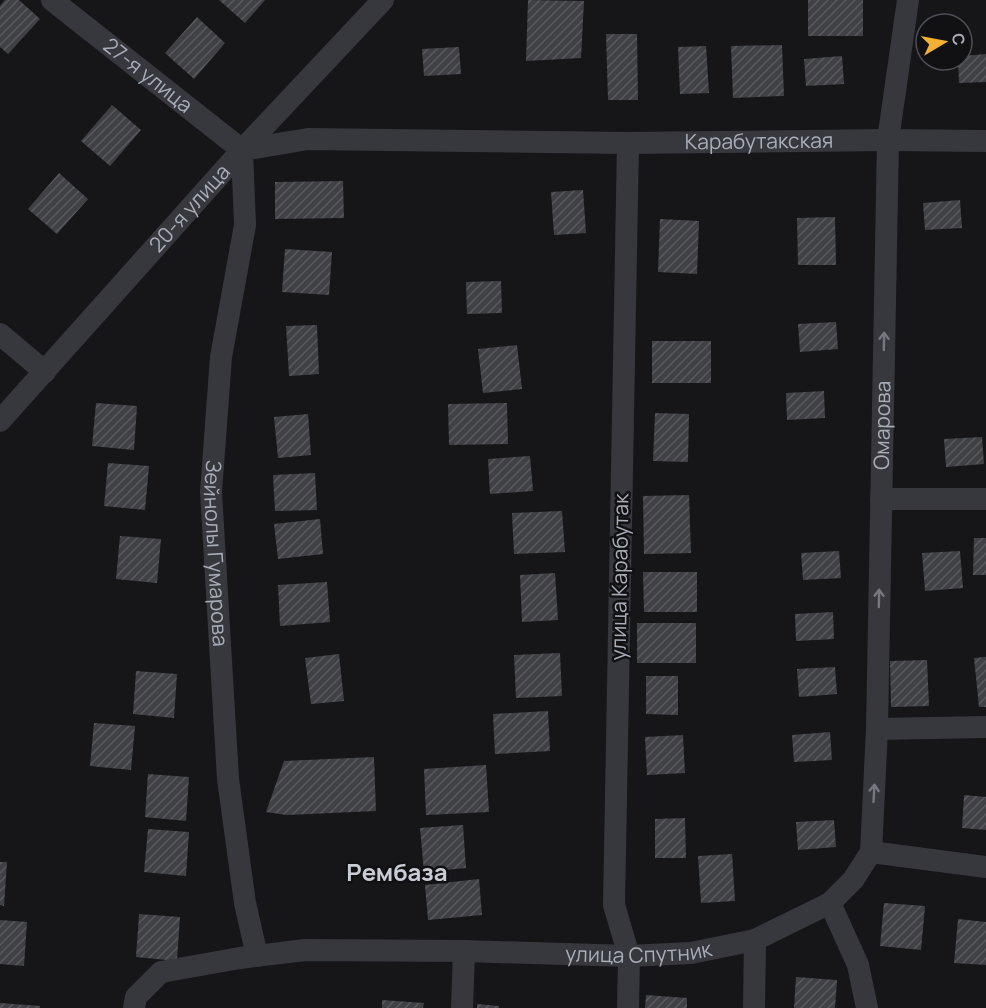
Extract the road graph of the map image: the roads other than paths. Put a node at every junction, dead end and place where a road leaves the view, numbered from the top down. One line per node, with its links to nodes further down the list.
1 (52, 0): 7 (street, 27-я улица)
2 (382, 0): 7 (street, 20-я улица)
3 (908, 0): 4 (street, Омарова)
4 (888, 140): 5 (street, Карабутакская); 6 (street, Карабутакская); 11 (street, Омарова, one-way to 4)
5 (986, 141)
6 (628, 143): 7 (street, Карабутакская); 21 (street, улица Карабутак)
7 (242, 150): 9 (street, 20-я улица); 20 (street, Зейнолы Гумарова)
8 (0, 334): 9 (street)
9 (45, 372): 10 (street, 20-я улица)
10 (0, 421)
11 (881, 499): 12 (street); 14 (street, Омарова, one-way to 11)
12 (986, 499)
13 (986, 727): 14 (street)
14 (876, 729): 15 (street, Омарова, one-way to 14)
15 (871, 852): 16 (street); 17 (street, улица Спутник)
16 (986, 867)
17 (830, 903): 18 (street, улица Спутник); 26 (street)
18 (755, 940): 21 (street, улица Спутник); 25 (street)
19 (464, 951): 20 (street, улица Спутник); 21 (street, улица Спутник); 23 (street)
20 (257, 956): 22 (street, улица Спутник)
21 (629, 956): 24 (street, улица Карабутак)
22 (134, 1008)
23 (462, 1008)
24 (628, 1008)
25 (754, 1008)
26 (867, 1008)

